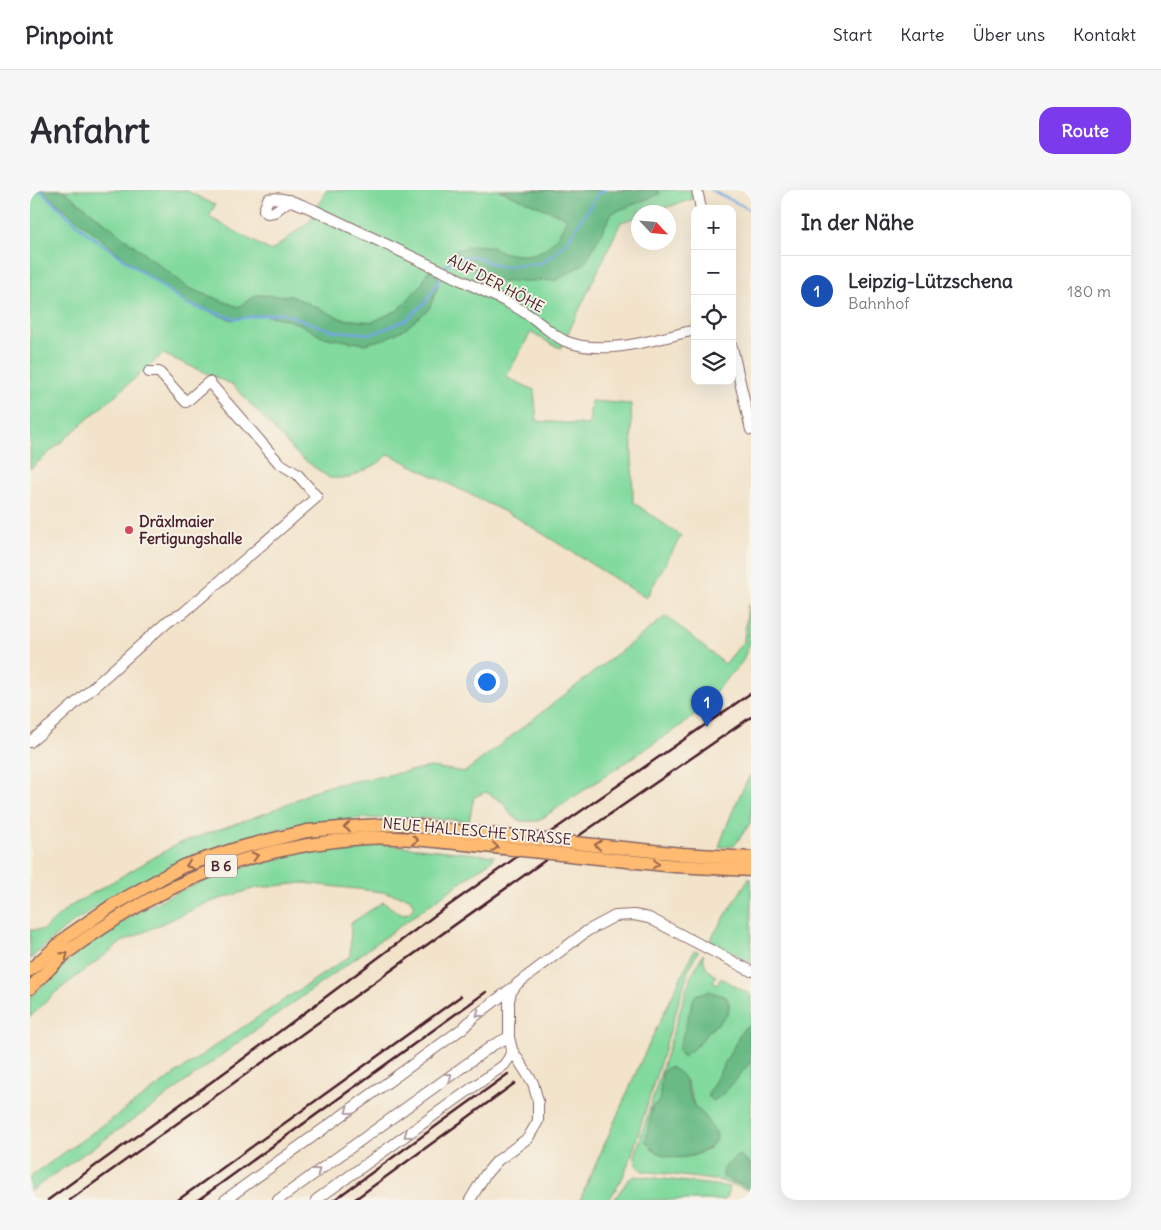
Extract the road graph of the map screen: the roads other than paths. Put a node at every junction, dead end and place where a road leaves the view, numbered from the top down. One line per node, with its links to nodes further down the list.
1 (697, 191): 3 (street)
2 (290, 200): 4 (street, AUF DER HÖHE)
3 (700, 205)
4 (691, 331)
5 (736, 356): 7 (street)
6 (149, 372): 9 (street)
7 (746, 380): 8 (street)
8 (751, 430)
9 (30, 742)
10 (447, 836): 11 (main road, NEUE HALLESCHE STRASSE / B 6, one-way to 10, bridge); 12 (main road, NEUE HALLESCHE STRASSE / B 6, one-way to 12, bridge); 13 (main road, NEUE HALLESCHE STRASSE / B 6, one-way to 13); 16 (main road, NEUE HALLESCHE STRASSE / B 6, one-way to 10)
11 (751, 858)
12 (751, 870)
13 (30, 970)
14 (751, 971): 15 (street)
15 (517, 984): 17 (street); 19 (street, one-way to 19)
16 (30, 988)
17 (509, 1037): 18 (street); 20 (street, one-way to 17)
18 (512, 1050): 21 (street, one-way to 21); 22 (street)
19 (225, 1200)
20 (278, 1200)
21 (316, 1200)
22 (470, 1200)

